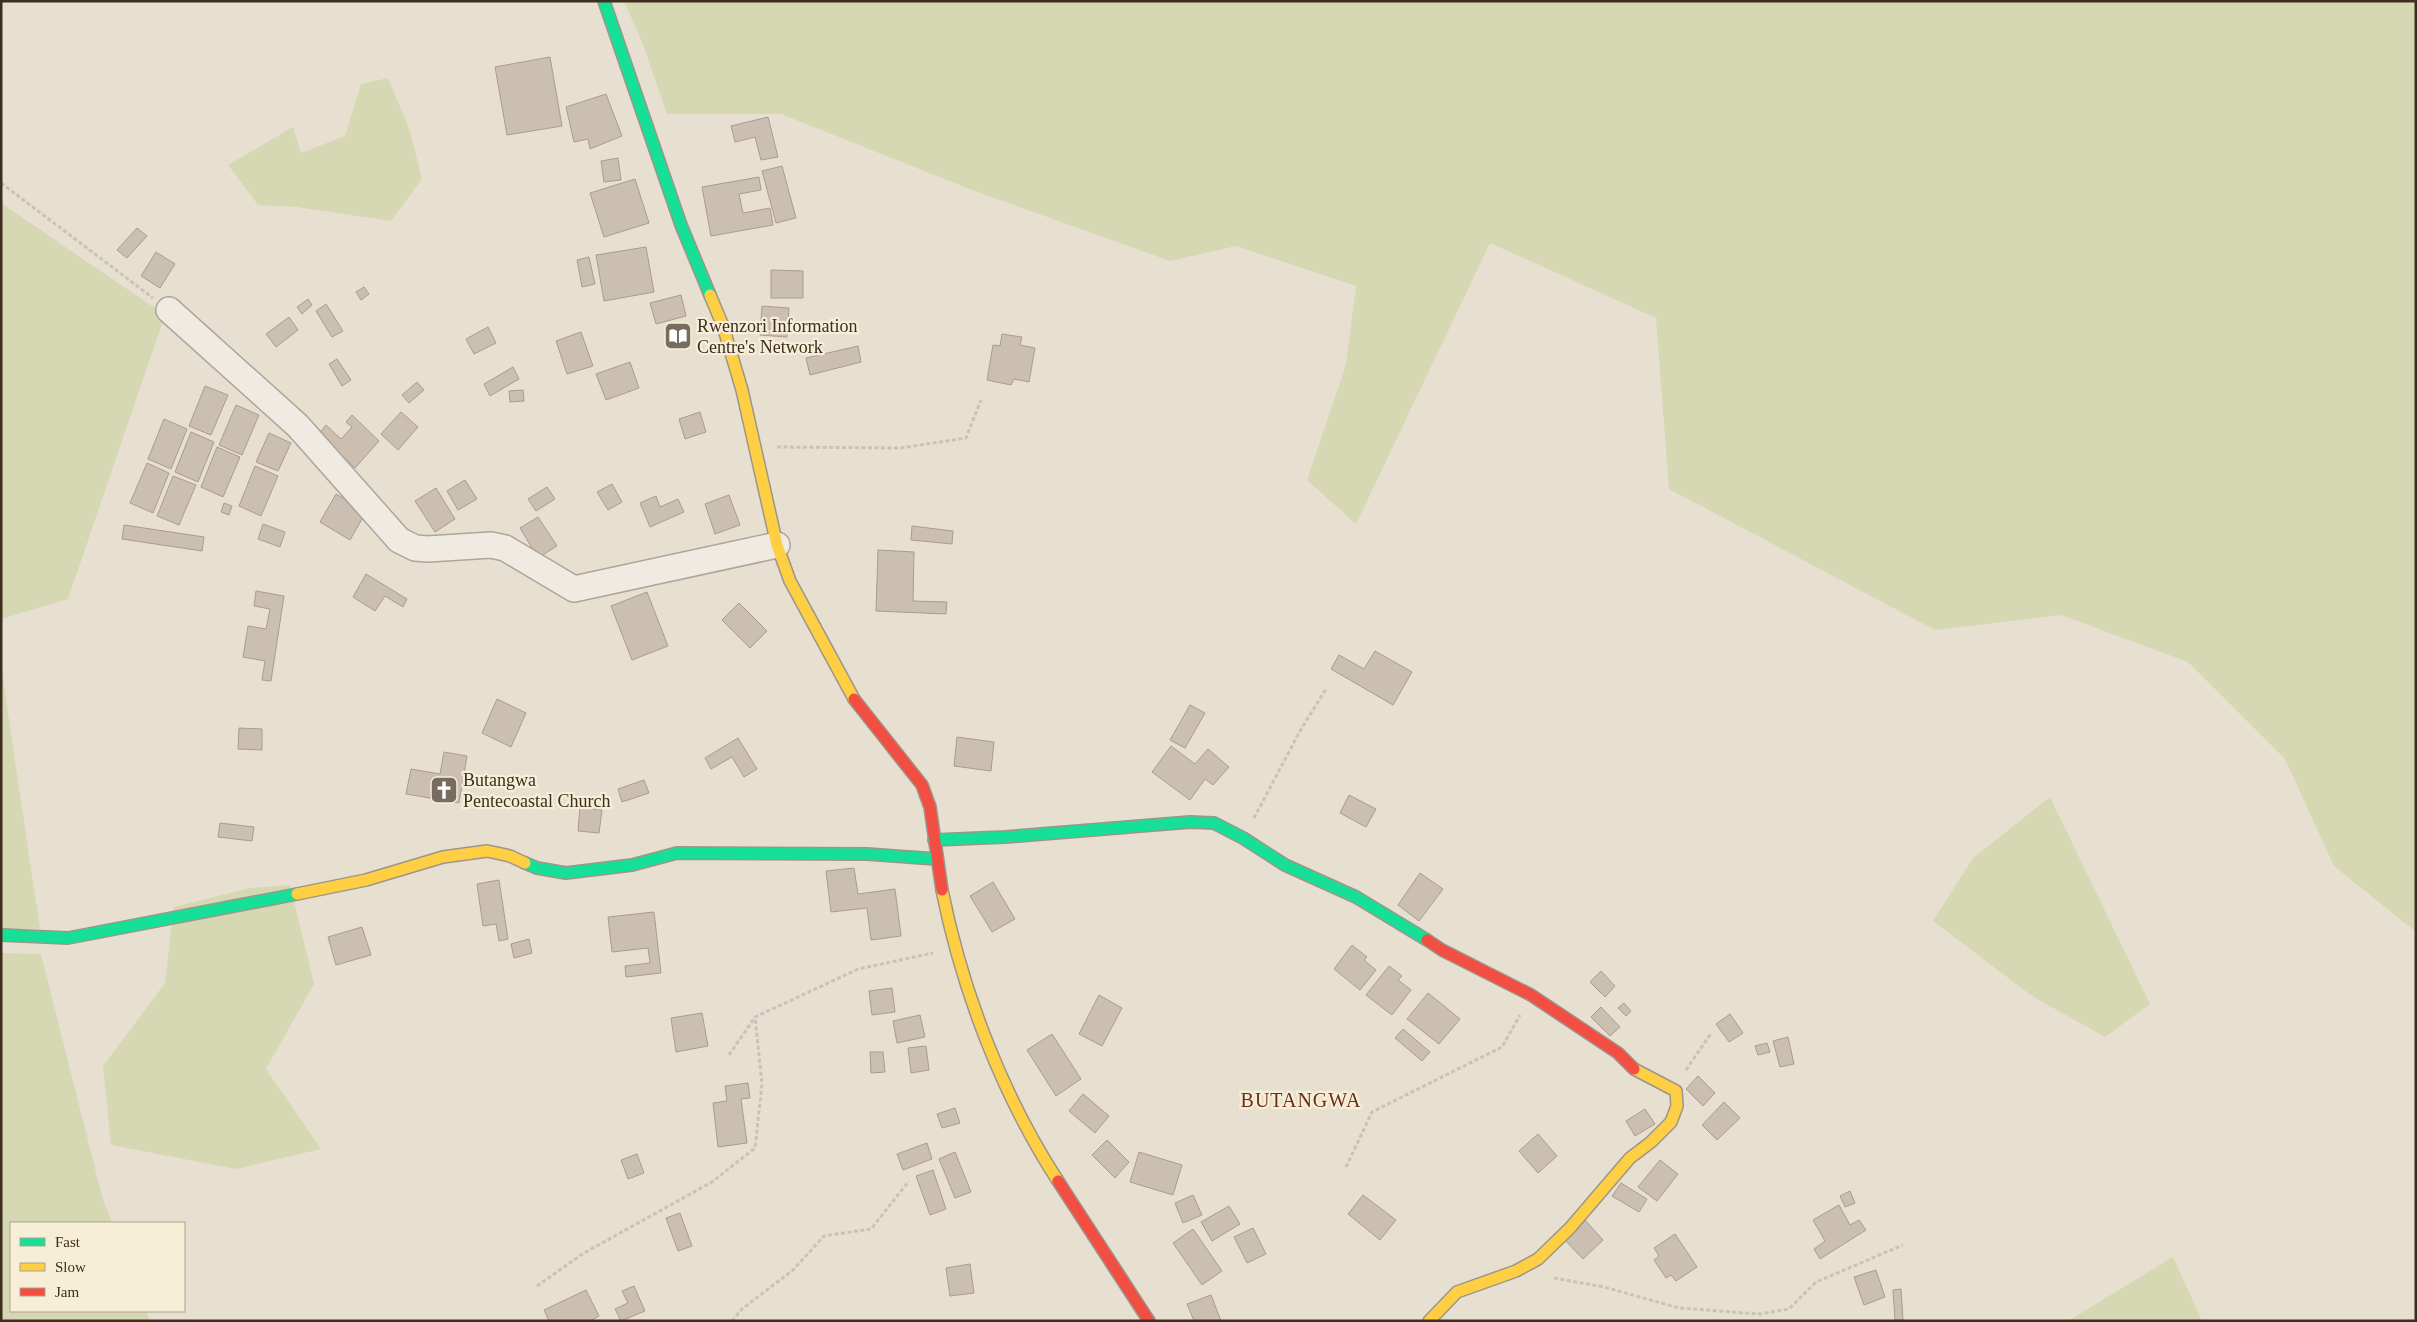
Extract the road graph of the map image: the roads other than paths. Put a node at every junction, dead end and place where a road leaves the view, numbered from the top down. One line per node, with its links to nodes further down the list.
1 (604, 1): 3 (street)
2 (169, 310): 3 (street)
3 (778, 545): 4 (street)
4 (934, 840): 5 (street); 8 (street)
5 (936, 859): 6 (street); 7 (street)
6 (1, 935)
7 (1149, 1321)
8 (1429, 1321)

